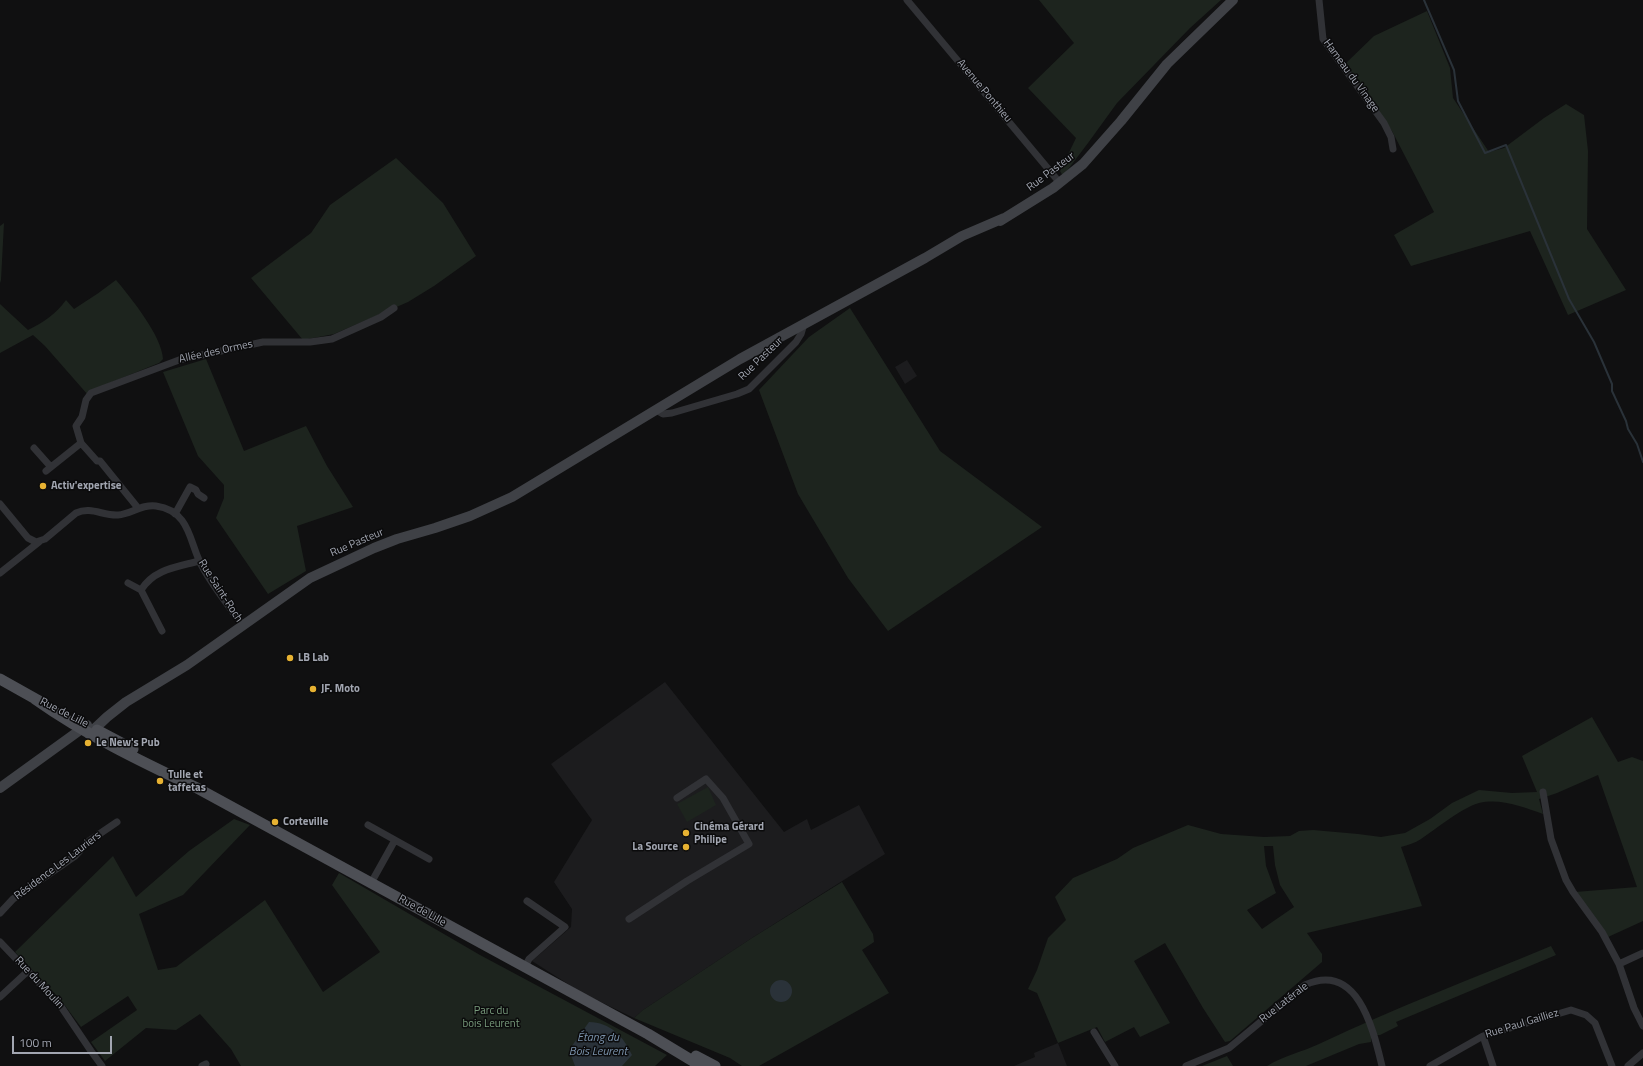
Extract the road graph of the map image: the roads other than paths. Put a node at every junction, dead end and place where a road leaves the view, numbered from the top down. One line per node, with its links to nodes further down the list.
1 (907, 0): 5 (street, Avenue Ponthieu)
2 (1233, 0): 5 (main road, Rue Pasteur)
3 (1320, 0): 4 (street, Hameau du Vinage)
4 (1393, 149)
5 (1060, 183): 7 (main road, Rue Pasteur)
6 (394, 308): 9 (street, Allée des Ormes)
7 (804, 324): 8 (main road, Rue Pasteur); 8 (street, Rue Pasteur)
8 (656, 410): 20 (main road, Rue Pasteur)
9 (81, 443): 10 (street); 13 (street)
10 (34, 448)
11 (204, 498): 14 (street)
12 (0, 504): 15 (street)
13 (138, 508): 14 (street, Rue Saint-Roch); 15 (street, Rue Saint-Roch)
14 (175, 514): 16 (street, Rue Saint-Roch)
15 (39, 542): 17 (street, Rue Saint-Roch)
16 (199, 561): 19 (street); 20 (street, Rue Saint-Roch)
17 (0, 574)
18 (128, 583): 19 (street)
19 (141, 590): 21 (street)
20 (243, 626): 23 (main road, Rue Pasteur)
21 (162, 631)
22 (0, 679): 23 (main road, Rue de Lille)
23 (88, 729): 24 (main road, Rue Pasteur); 31 (main road, Rue de Lille)
24 (0, 788)
25 (1543, 792): 37 (street)
26 (677, 798): 34 (street)
27 (117, 822): 33 (street, Résidence Les Lauriers)
28 (368, 825): 29 (street)
29 (395, 840): 30 (street); 31 (street)
30 (430, 859)
31 (371, 883): 38 (main road, Rue de Lille)
32 (527, 901): 38 (street)
33 (0, 913)
34 (629, 919)
35 (0, 942): 39 (street, Rue du Moulin)
36 (1643, 953): 37 (street)
37 (1618, 964): 41 (street)
38 (525, 967): 45 (main road, Rue de Lille)
39 (28, 971): 40 (street); 46 (street, Rue du Moulin)
40 (0, 997)
41 (1643, 1026)
42 (1094, 1032): 47 (street)
43 (1483, 1036): 50 (street, Rue Paul Gailliez); 51 (street); 52 (street, Rue Paul Gailliez)
44 (1643, 1053): 53 (street)
45 (706, 1065)
46 (102, 1066)
47 (1115, 1066)
48 (1186, 1066): 49 (street, Rue Latérale)
49 (1382, 1066)
50 (1430, 1066)
51 (1493, 1066)
52 (1612, 1066)
53 (1628, 1066)

